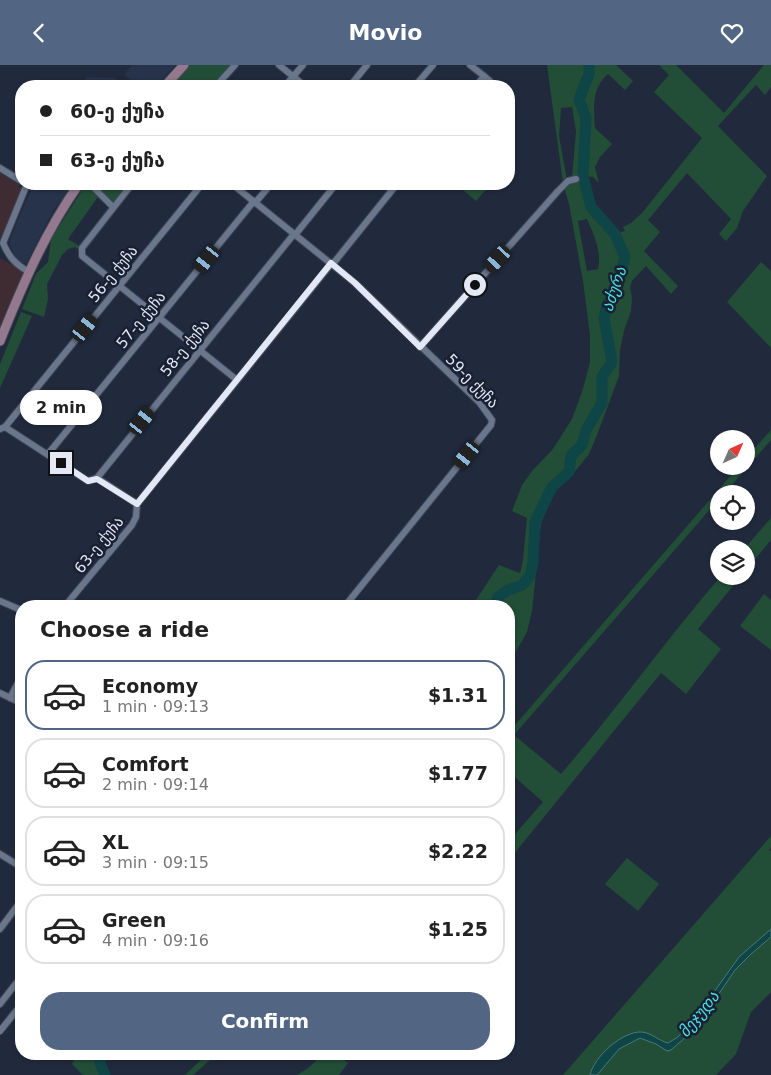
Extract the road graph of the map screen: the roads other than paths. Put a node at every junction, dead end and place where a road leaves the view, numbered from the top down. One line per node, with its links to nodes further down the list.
1 (184, 65): 10 (main road)
2 (235, 65): 11 (street)
3 (279, 65): 9 (street)
4 (302, 65): 9 (street)
5 (367, 65): 14 (street)
6 (433, 65): 15 (street)
7 (470, 65): 8 (street)
8 (484, 76): 16 (street); 17 (street)
9 (293, 77): 12 (street); 13 (street)
10 (170, 80)
11 (221, 80)
12 (290, 80)
13 (297, 80)
14 (355, 80)
15 (421, 80)
16 (481, 80)
17 (489, 80)
18 (0, 168): 19 (street)
19 (15, 177)
20 (576, 179): 38 (street)
21 (25, 190): 34 (street)
22 (75, 190): 34 (main road)
23 (96, 190): 31 (street)
24 (127, 190): 31 (street)
25 (197, 190): 35 (street, 56-ე ქუჩა)
26 (240, 190): 30 (street, 59-ე ქუჩა)
27 (266, 190): 30 (street, 57-ე ქუჩა)
28 (331, 190): 32 (street, 58-ე ქუჩა)
29 (392, 190): 33 (street)
30 (255, 202): 32 (street, 59-ე ქუჩა); 36 (street, 57-ე ქუჩა)
31 (113, 207): 35 (street)
32 (294, 234): 33 (street, 59-ე ქუჩა); 39 (street, 58-ე ქუჩა)
33 (331, 264): 38 (street, 59-ე ქუჩა); 40 (street)
34 (29, 272): 37 (main road)
35 (120, 286): 36 (street); 41 (street, 56-ე ქუჩა)
36 (160, 318): 39 (street); 42 (street, 57-ე ქუჩა)
37 (0, 341)
38 (420, 347): 46 (street, 59-ე ქუჩა)
39 (200, 349): 40 (street); 43 (street, 58-ე ქუჩა)
40 (237, 379): 44 (street)
41 (2, 428): 42 (street, 63-ე ქუჩა)
42 (48, 455): 43 (street, 63-ე ქუჩა)
43 (97, 479): 44 (street, 63-ე ქუჩა)
44 (137, 504): 45 (street, 63-ე ქუჩა)
45 (70, 600)
46 (350, 600)
47 (0, 601): 48 (street)
48 (15, 607)
49 (15, 688): 51 (street)
50 (0, 693): 51 (street)
51 (10, 698): 52 (street)
52 (15, 700)
53 (0, 854): 54 (street)
54 (15, 863)
55 (15, 909): 56 (street)
56 (0, 929)
57 (15, 985): 58 (street)
58 (0, 1004)
59 (15, 1012): 60 (street)
60 (0, 1031)

